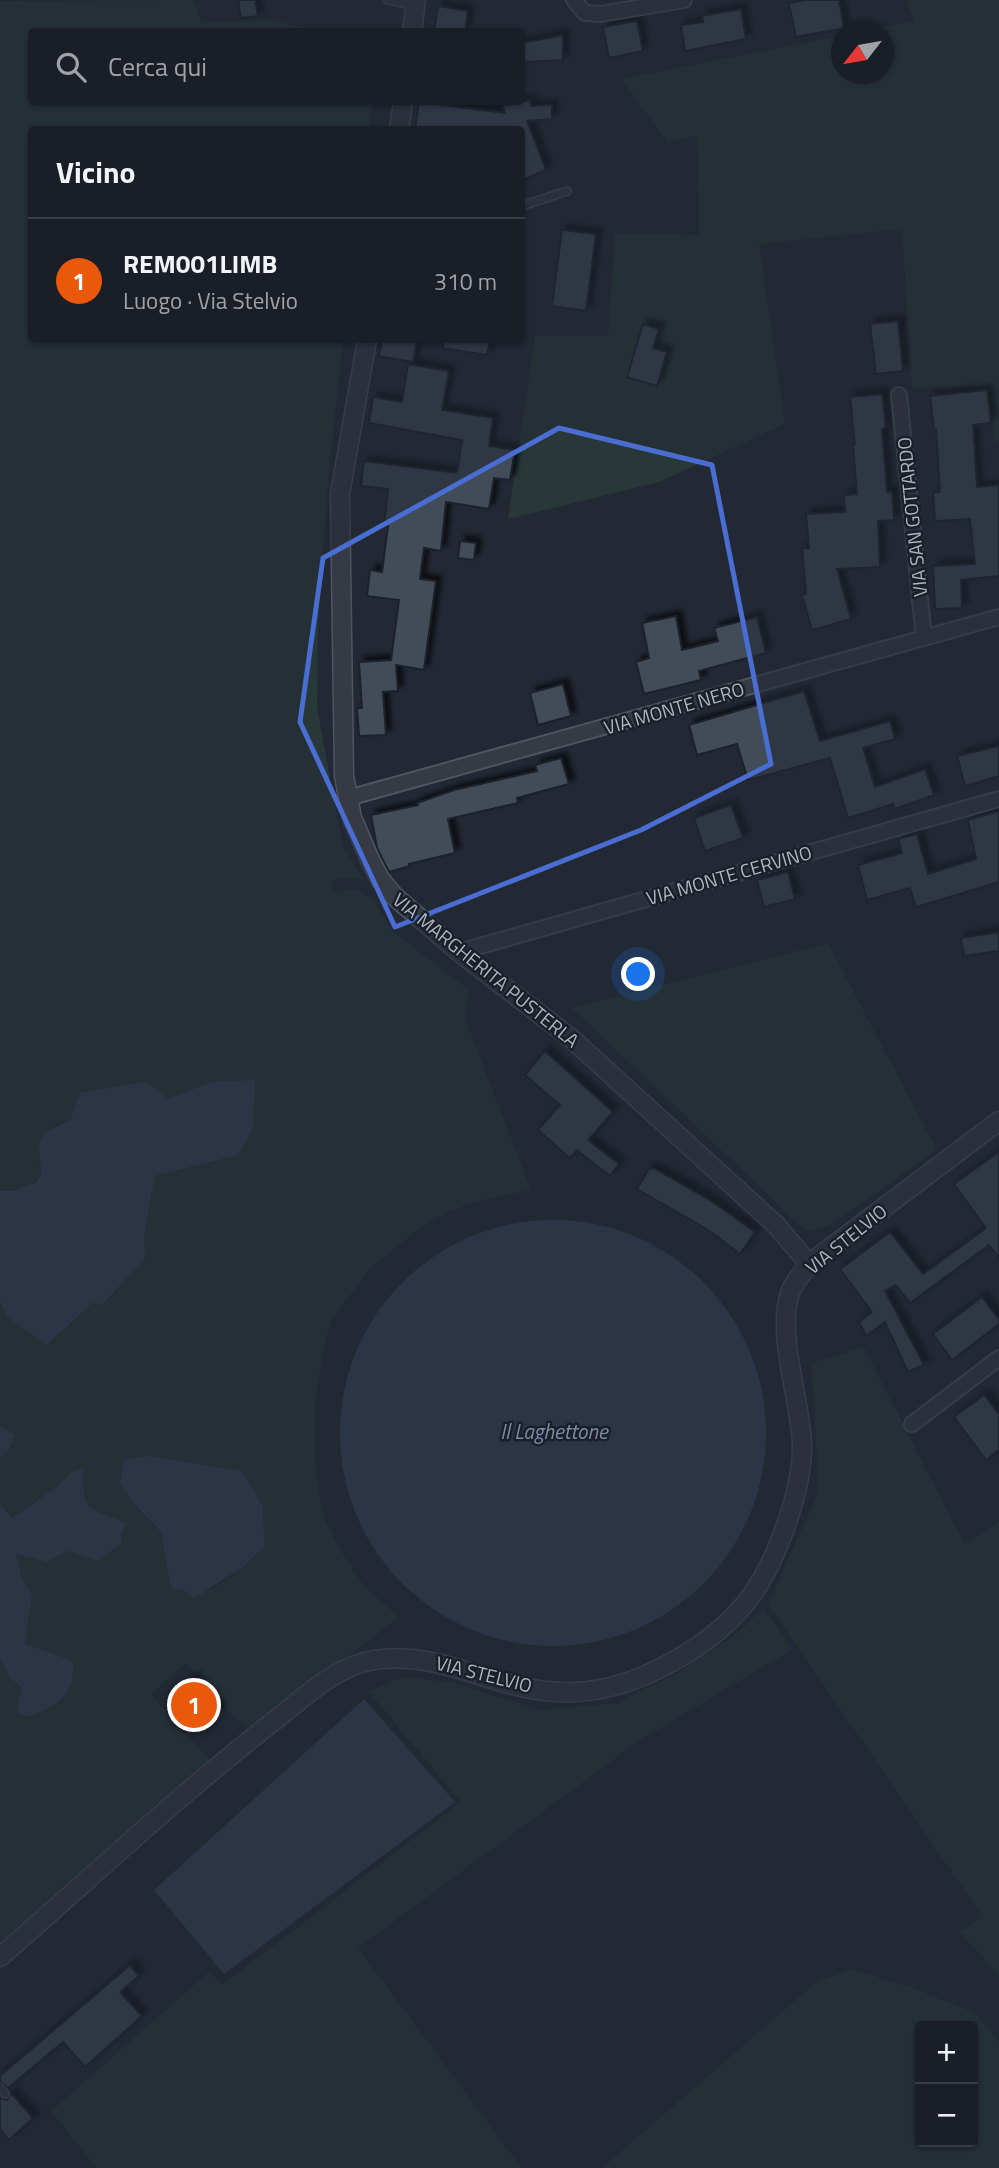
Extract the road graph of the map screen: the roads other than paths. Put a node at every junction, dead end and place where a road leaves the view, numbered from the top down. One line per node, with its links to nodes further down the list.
1 (388, 0): 4 (lane)
2 (574, 0): 3 (street)
3 (684, 0)
4 (415, 3): 5 (street)
5 (412, 28)
6 (403, 105): 7 (street)
7 (400, 126)
8 (566, 191): 9 (lane)
9 (525, 205)
10 (366, 343): 14 (street, VIA MARGHERITA PUSTERLA)
11 (899, 396): 13 (street, VIA SAN GOTTARDO)
12 (999, 617): 13 (street, VIA MONTE NERO)
13 (924, 638): 14 (street, VIA MONTE NERO)
14 (348, 798): 16 (street, VIA MARGHERITA PUSTERLA)
15 (999, 799): 16 (street, VIA MONTE CERVINO)
16 (459, 952): 18 (street, VIA MARGHERITA PUSTERLA)
17 (999, 1121): 18 (street, VIA STELVIO)
18 (809, 1264): 21 (street, VIA STELVIO)
19 (999, 1358): 20 (street)
20 (912, 1424)
21 (0, 1957)

